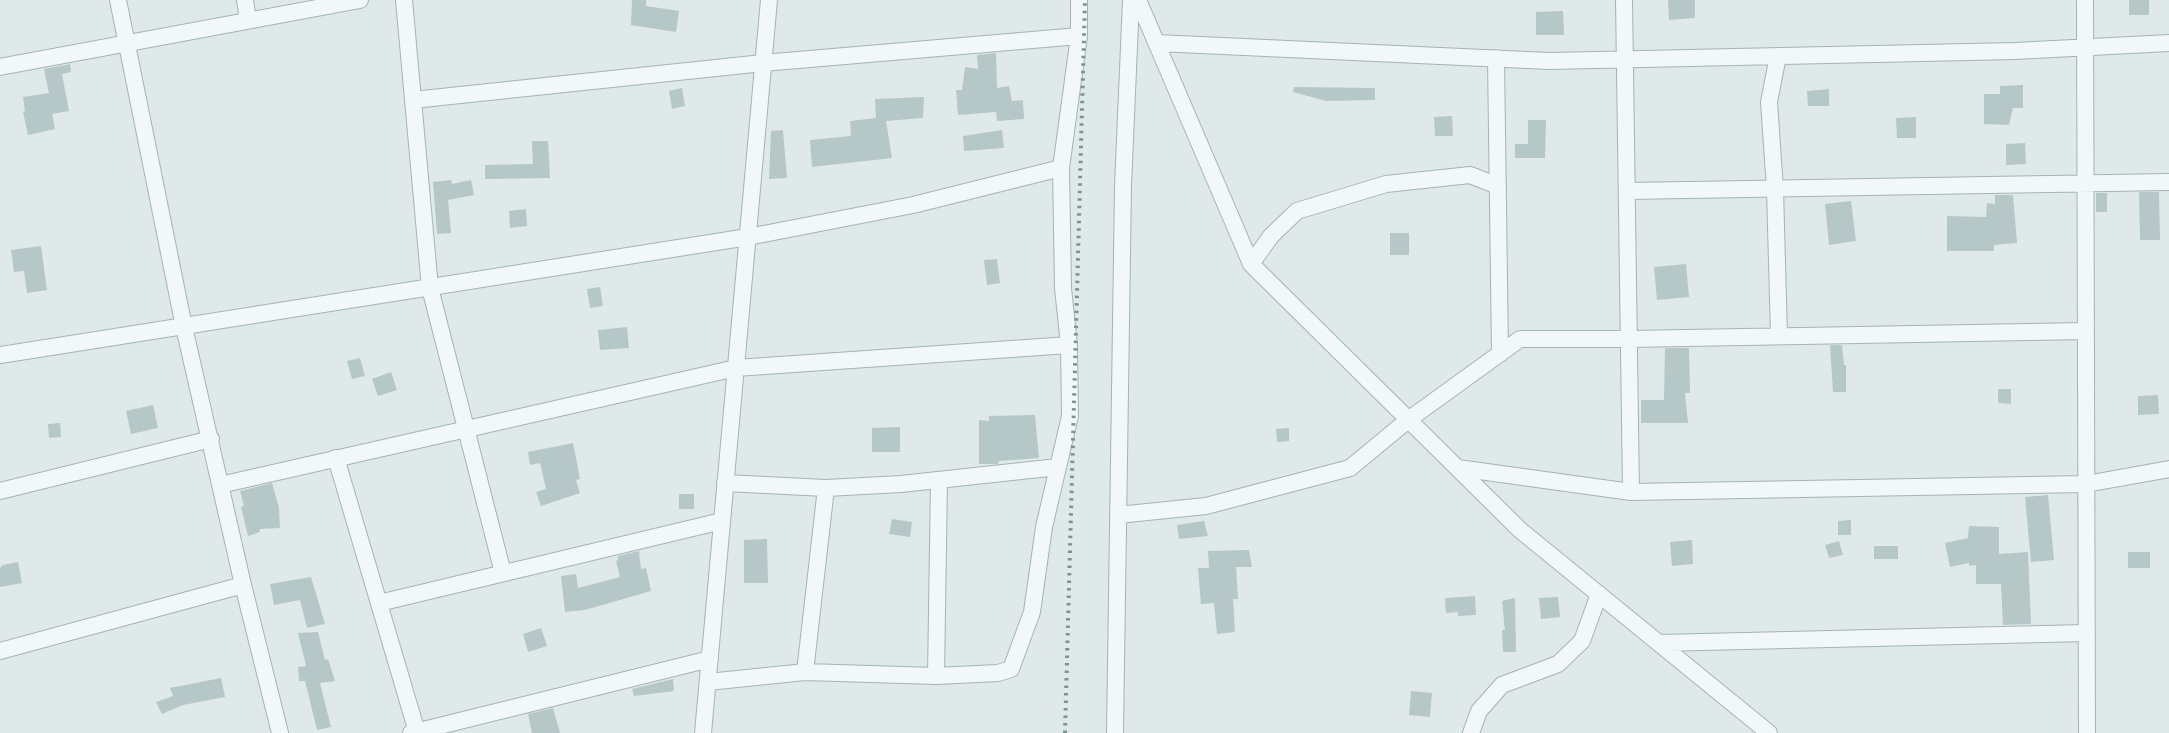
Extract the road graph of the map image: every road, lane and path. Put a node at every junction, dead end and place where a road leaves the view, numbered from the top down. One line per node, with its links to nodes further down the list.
1 (118, 0): 13 (street)
2 (246, 0): 11 (street)
3 (360, 0): 11 (street)
4 (404, 0): 22 (street)
5 (769, 0): 20 (street)
6 (1079, 0): 12 (street)
7 (1131, 0): 54 (street)
8 (1138, 0): 14 (street)
9 (1624, 0): 19 (street)
10 (2085, 0): 16 (street)
11 (248, 20): 13 (street)
12 (1079, 36): 20 (street); 23 (street)
13 (128, 42): 21 (street); 32 (street)
14 (1157, 43): 18 (street); 30 (street)
15 (2169, 43): 16 (street)
16 (2084, 48): 17 (street); 25 (street)
17 (1778, 56): 19 (street); 27 (street)
18 (1496, 58): 19 (street); 26 (street)
19 (1625, 59): 28 (street)
20 (763, 63): 22 (street); 29 (street)
21 (0, 68)
22 (413, 100): 31 (street)
23 (1061, 168): 29 (street); 36 (street)
24 (2169, 182): 25 (street)
25 (2085, 183): 27 (street); 33 (street)
26 (1498, 186): 30 (street); 37 (street)
27 (1775, 189): 28 (street); 34 (street)
28 (1626, 191): 35 (street)
29 (748, 237): 31 (street); 39 (street)
30 (1251, 264): 40 (street)
31 (430, 288): 32 (street); 41 (street)
32 (184, 327): 38 (street); 42 (street)
33 (2086, 331): 34 (street); 49 (street)
34 (1779, 336): 35 (street)
35 (1629, 339): 37 (street); 53 (street)
36 (1069, 345): 39 (street); 44 (street)
37 (1500, 354): 40 (street)
38 (0, 356)
39 (736, 368): 41 (street); 48 (street)
40 (1408, 420): 45 (street); 54 (street)
41 (466, 429): 43 (street); 56 (street)
42 (210, 439): 50 (street); 52 (street)
43 (336, 458): 50 (street); 59 (street)
44 (1058, 467): 47 (street); 65 (street)
45 (1458, 468): 53 (street); 58 (street)
46 (2169, 468): 49 (street)
47 (939, 480): 51 (street); 65 (street)
48 (725, 483): 51 (street); 55 (street)
49 (2086, 484): 53 (street); 60 (street)
50 (220, 485): 57 (street)
51 (826, 488): 64 (street)
52 (0, 492)
53 (1631, 492)
54 (1118, 515): 70 (street)
55 (722, 521): 56 (street); 63 (street)
56 (503, 573): 59 (street)
57 (243, 585): 62 (street); 68 (street)
58 (1599, 594): 61 (street); 71 (street)
59 (379, 603): 67 (street)
60 (2087, 633): 61 (street); 73 (street)
61 (1658, 643): 72 (street)
62 (0, 651)
63 (710, 659): 66 (street); 67 (street)
64 (805, 672): 65 (street); 66 (street)
65 (936, 676)
66 (708, 682): 69 (street)
67 (414, 732)
68 (280, 733)
69 (703, 733)
70 (1115, 733)
71 (1472, 733)
72 (1769, 733)
73 (2087, 733)

